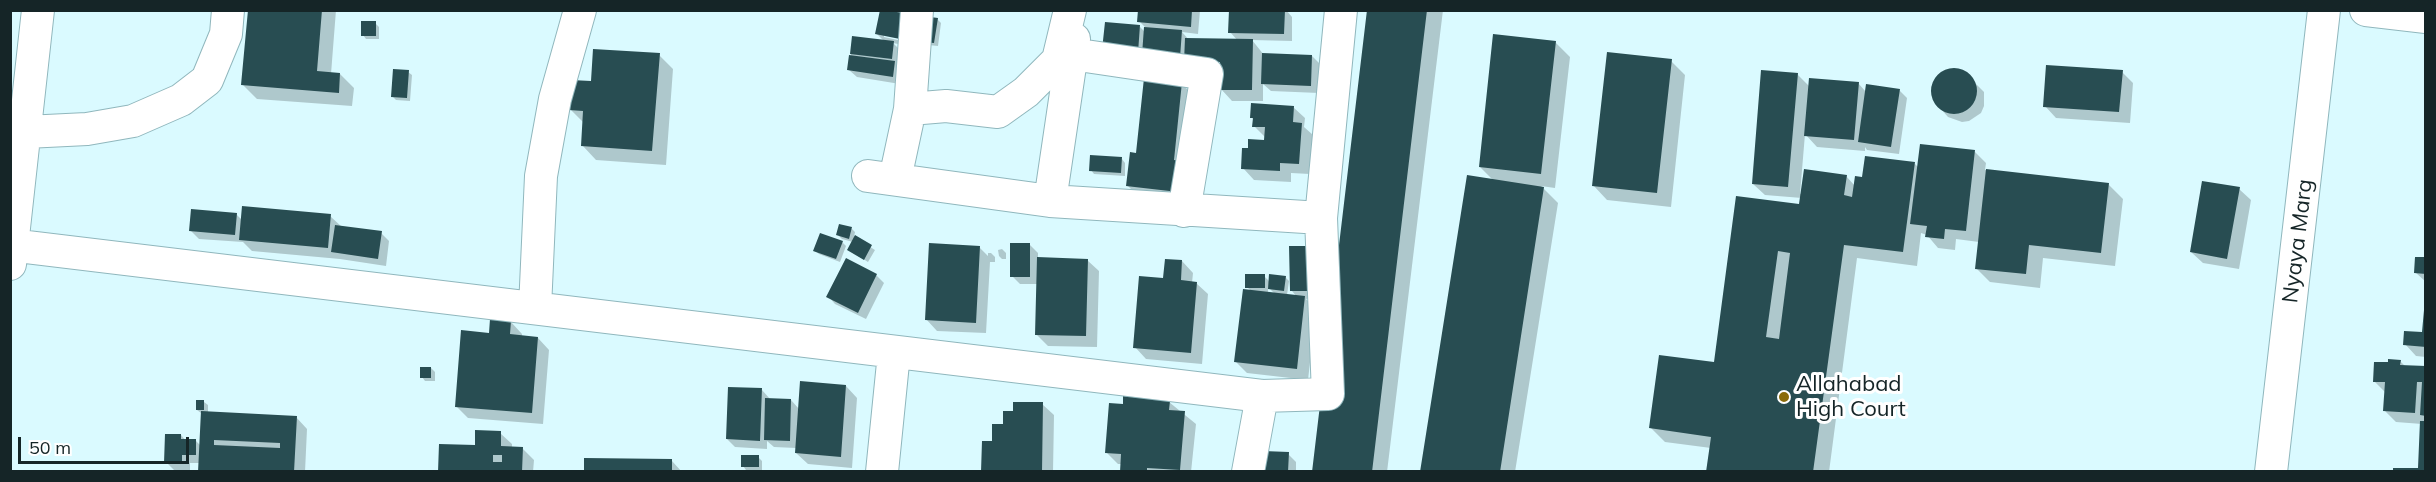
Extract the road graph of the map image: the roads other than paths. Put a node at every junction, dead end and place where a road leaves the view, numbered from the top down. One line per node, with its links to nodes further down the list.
1 (38, 10): 13 (street)
2 (228, 10): 13 (street)
3 (580, 10): 18 (street)
4 (917, 10): 12 (street)
5 (1070, 10): 12 (street)
6 (1079, 10): 11 (street)
7 (1341, 10): 16 (street)
8 (2324, 10): 23 (street, Nyaya Marg)
9 (2366, 10): 10 (street)
10 (2426, 16)
11 (1072, 54): 14 (street); 15 (street)
12 (910, 109): 14 (street)
13 (19, 145): 17 (street)
14 (1050, 201): 15 (street)
15 (1184, 211): 16 (street)
16 (1321, 219): 20 (street)
17 (11, 251): 18 (street)
18 (535, 308): 19 (street)
19 (894, 353): 20 (street); 21 (street)
20 (1262, 396): 22 (street)
21 (882, 471)
22 (1248, 471)
23 (2271, 471)

